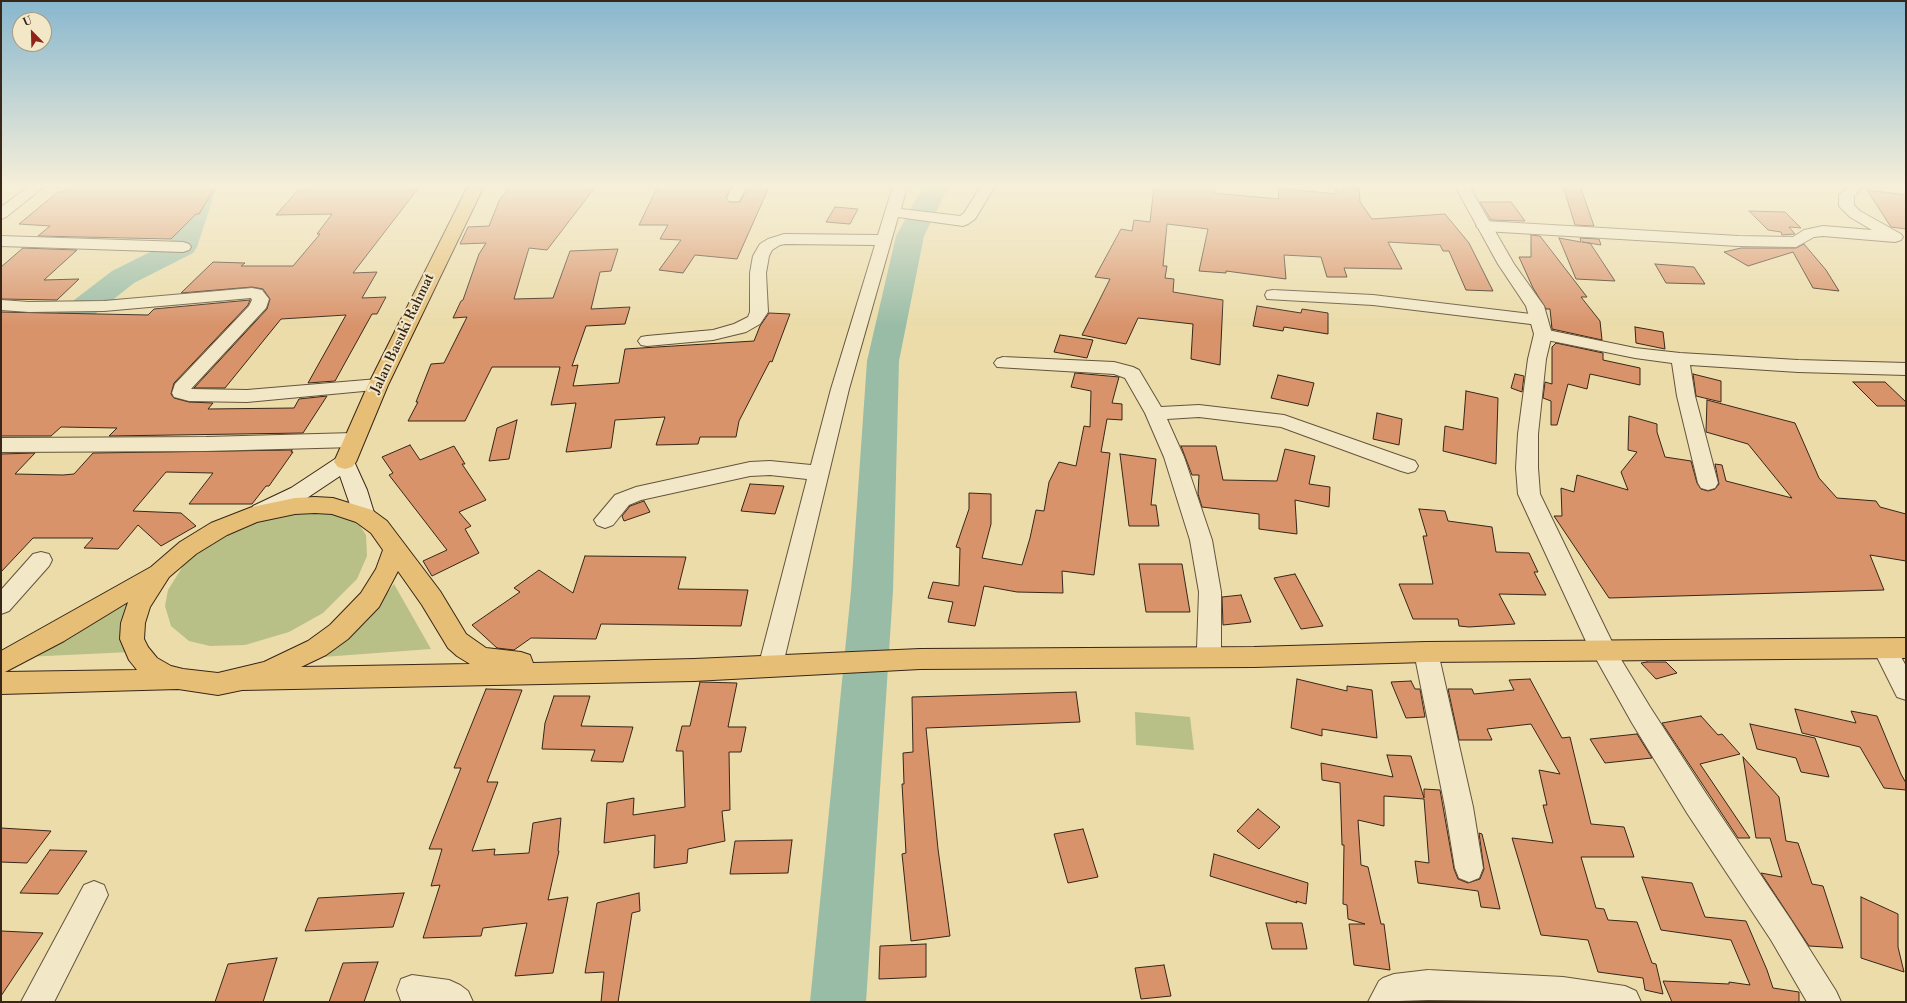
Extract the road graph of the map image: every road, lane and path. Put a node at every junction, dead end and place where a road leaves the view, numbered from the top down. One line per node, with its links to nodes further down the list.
1 (453, 233): 20 (main road, Jalan Basuki Rahmat)
2 (886, 233): 9 (street)
3 (1488, 233): 15 (street)
4 (1599, 233): 5 (street)
5 (1811, 233)
6 (1845, 233): 8 (street)
7 (1888, 233): 8 (street)
8 (1895, 237): 12 (street)
9 (884, 240): 16 (street); 26 (street)
10 (1, 241): 11 (street)
11 (183, 247)
12 (1906, 249)
13 (1273, 295): 15 (street)
14 (1, 305): 20 (street)
15 (1541, 327): 17 (street); 36 (street)
16 (647, 341)
17 (1680, 359): 19 (street); 27 (street)
18 (1002, 363): 21 (street)
19 (1906, 369)
20 (378, 385): 22 (main road, Jalan Basuki Rahmat)
21 (1155, 413): 25 (street); 37 (street)
22 (354, 440): 23 (street); 24 (main road, Jalan Basuki Rahmat)
23 (1, 445)
24 (344, 462): 28 (street); 29 (street)
25 (1408, 466)
26 (819, 473): 30 (street); 41 (street)
27 (1708, 483)
28 (252, 515): 29 (main road); 33 (main road)
29 (364, 516): 31 (main road)
30 (605, 520)
31 (395, 549): 41 (main road); 44 (main road)
32 (41, 560): 34 (street)
33 (161, 571): 43 (main road); 45 (main road)
34 (1, 605)
35 (1906, 634): 36 (main road)
36 (1600, 645): 37 (main road); 38 (main road); 39 (main road); 55 (street)
37 (1209, 648): 40 (main road)
38 (1895, 648): 47 (street)
39 (1426, 652): 40 (main road); 48 (street)
40 (920, 655): 42 (main road)
41 (773, 656): 42 (main road)
42 (825, 659): 44 (main road)
43 (1, 663)
44 (242, 679): 45 (main road)
45 (183, 680): 46 (main road)
46 (1, 683)
47 (1906, 690)
48 (1469, 868)
49 (94, 895): 51 (street)
50 (412, 990): 52 (street)
51 (37, 1002)
52 (457, 1002)
53 (1384, 1002): 54 (street)
54 (1625, 1002)
55 (1825, 1002)

